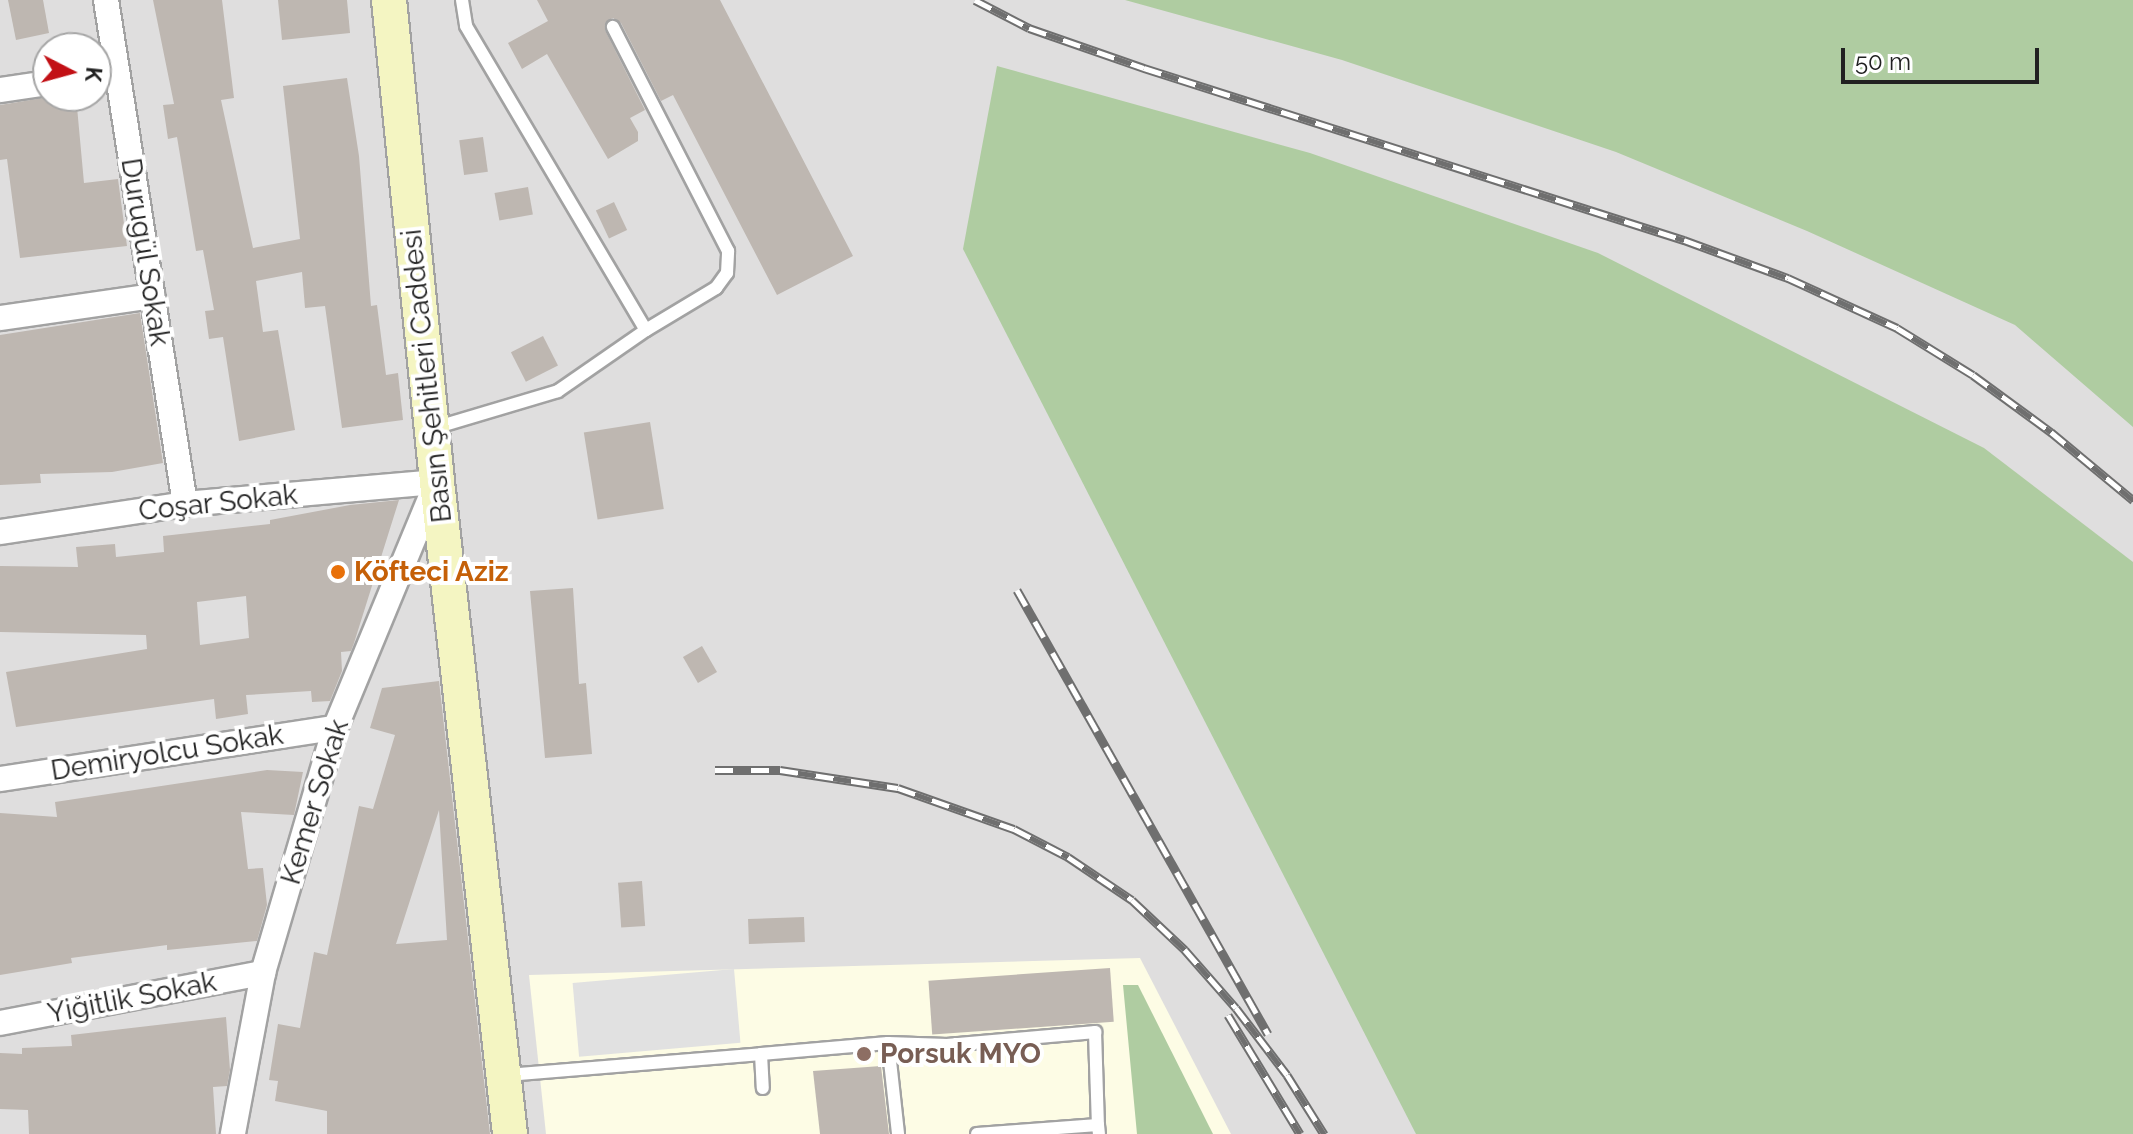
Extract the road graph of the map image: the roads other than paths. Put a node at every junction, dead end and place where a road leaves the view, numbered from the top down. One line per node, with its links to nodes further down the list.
1 (106, 0): 5 (street, Durugül Sokak)
2 (389, 0): 12 (main road, Basın Şehitleri Caddesi)
3 (462, 0): 11 (lane)
4 (613, 27): 11 (lane)
5 (106, 32)
6 (32, 85): 7 (street)
7 (0, 90)
8 (112, 103): 9 (street, Durugül Sokak)
9 (152, 296): 10 (street); 14 (street, Durugül Sokak)
10 (0, 318)
11 (646, 330): 12 (lane)
12 (431, 429): 13 (main road, Basın Şehitleri Caddesi)
13 (437, 482): 14 (street, Coşar Sokak); 16 (street, Kemer Sokak); 22 (main road, Basın Şehitleri Caddesi)
14 (185, 504): 15 (street, Coşar Sokak)
15 (0, 532)
16 (335, 728): 17 (street, Demiryolcu Sokak); 18 (street, Kemer Sokak)
17 (0, 779)
18 (263, 973): 19 (street, Yiğitlik Sokak); 25 (street, Kemer Sokak)
19 (0, 1023)
20 (888, 1043): 21 (lane); 24 (lane); 27 (lane)
21 (761, 1054): 22 (lane); 23 (lane)
22 (504, 1076): 26 (main road, Basın Şehitleri Caddesi)
23 (763, 1088)
24 (1098, 1130): 28 (lane)
25 (233, 1134)
26 (510, 1134)
27 (898, 1134)
28 (977, 1134)

